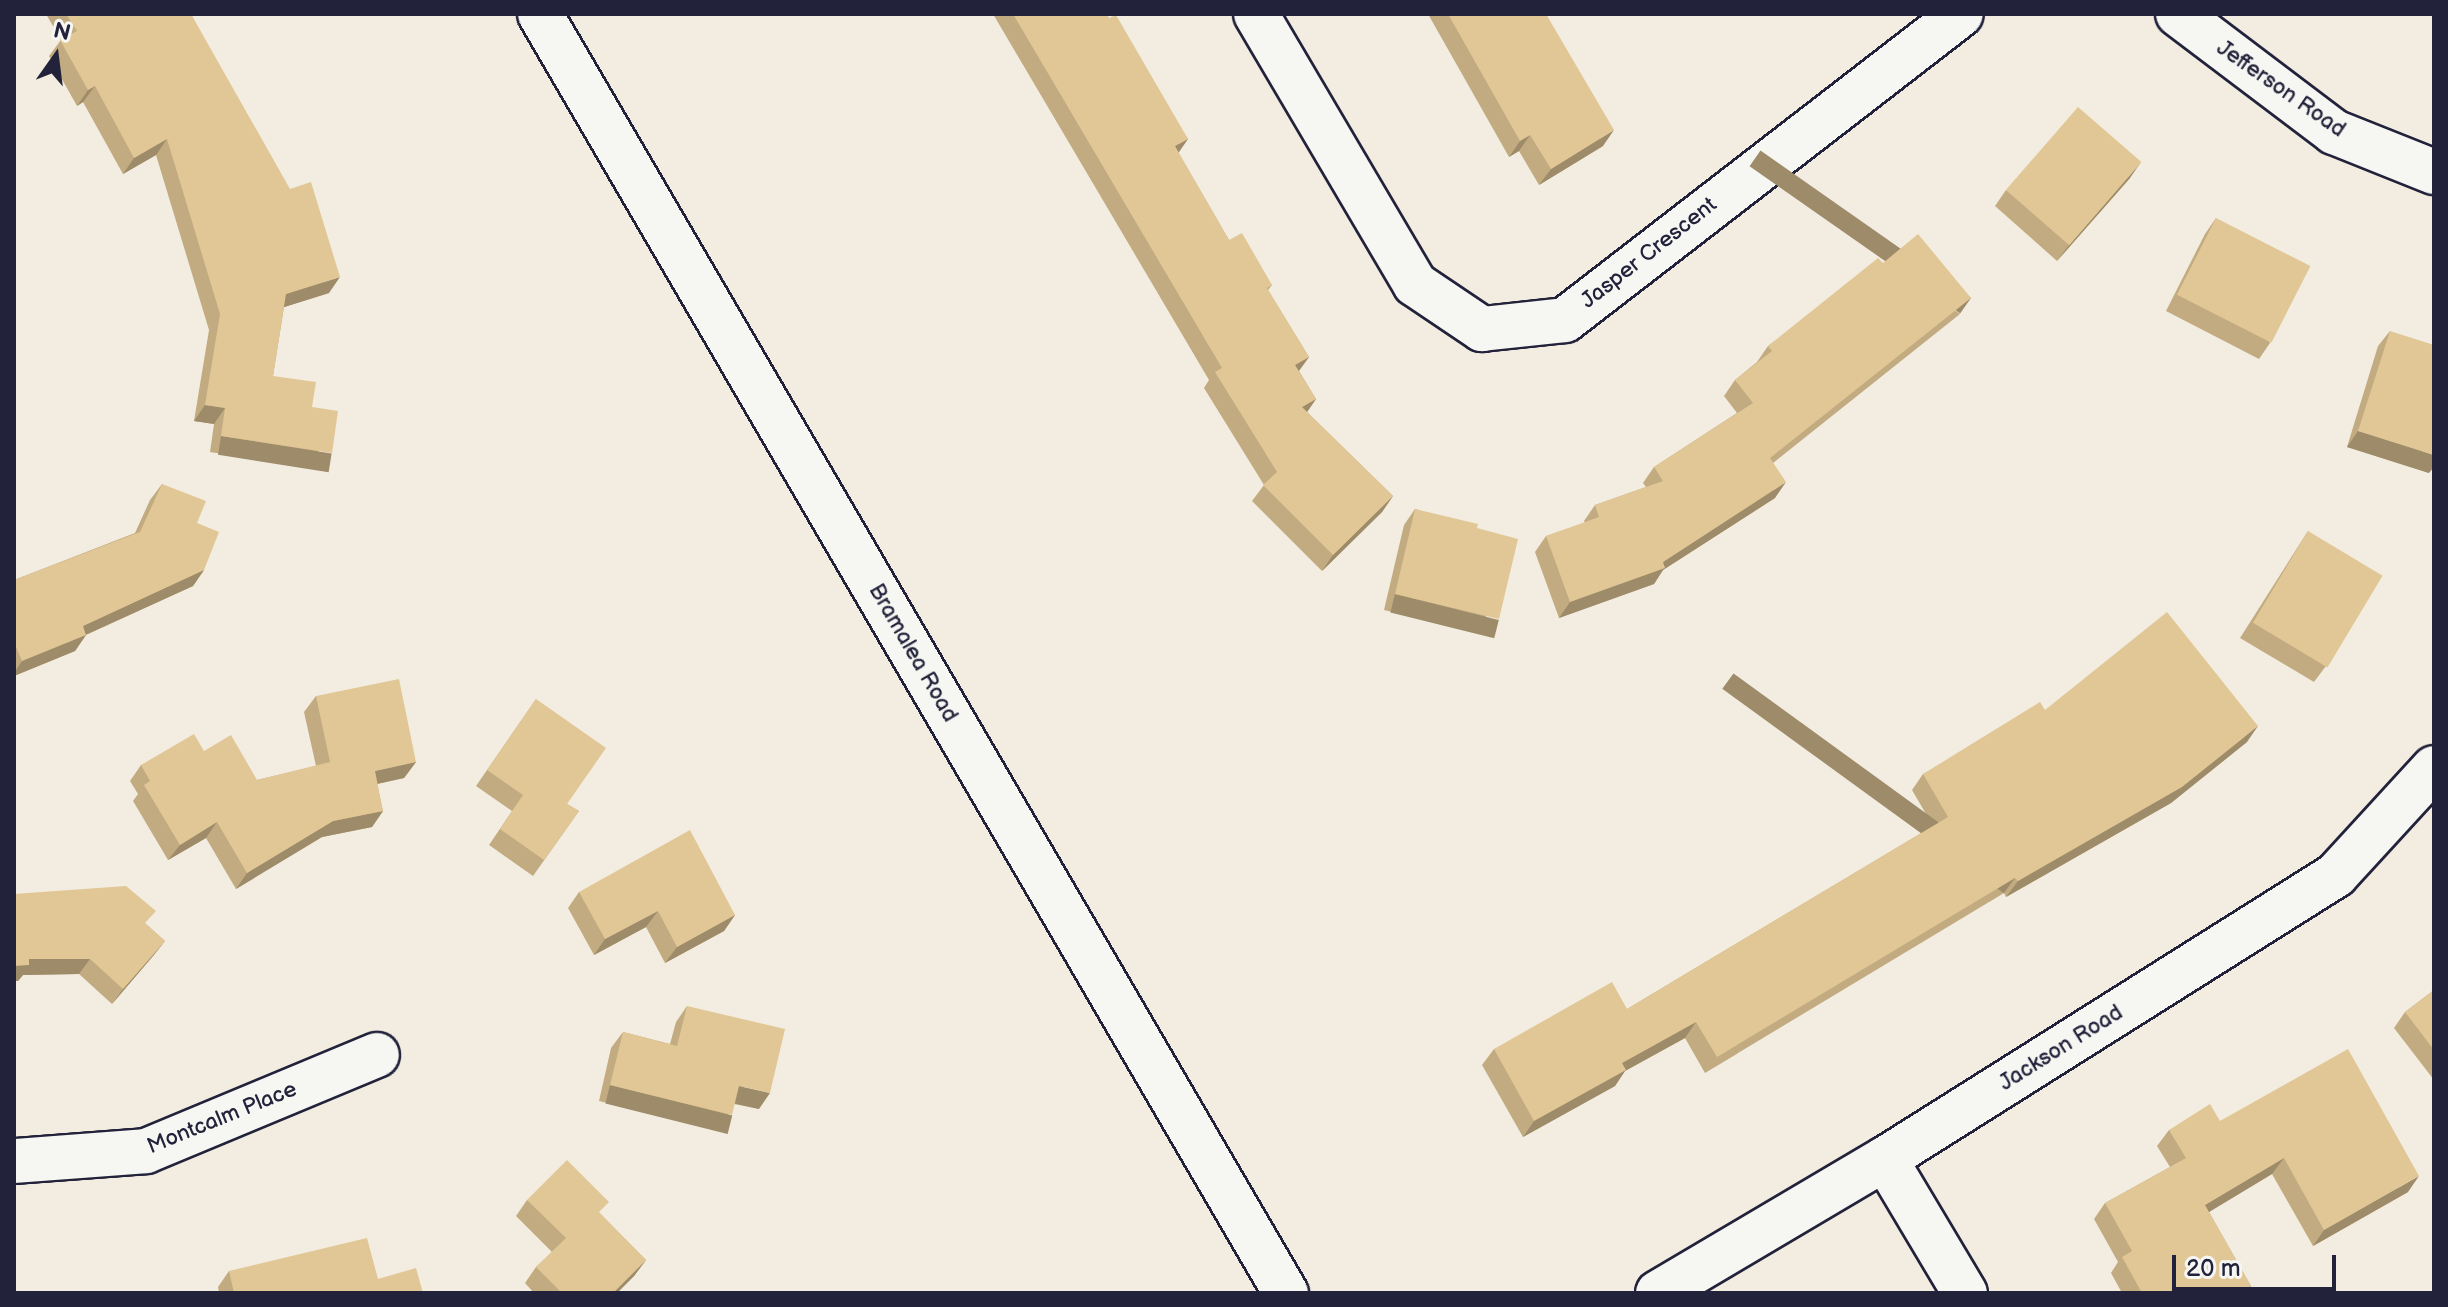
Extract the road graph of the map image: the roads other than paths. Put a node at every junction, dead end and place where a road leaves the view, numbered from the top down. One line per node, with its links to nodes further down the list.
1 (540, 14): 10 (street, Bramalea Road)
2 (1256, 14): 3 (street, Jasper Crescent)
3 (1961, 14)
4 (2178, 14): 5 (street, Jefferson Road)
5 (2434, 172)
6 (2434, 768): 8 (street, Jackson Road)
7 (377, 1055): 9 (street, Montcalm Place)
8 (1885, 1159): 11 (street, Jackson Road); 12 (street)
9 (14, 1161)
10 (1286, 1293)
11 (1658, 1293)
12 (1965, 1293)

